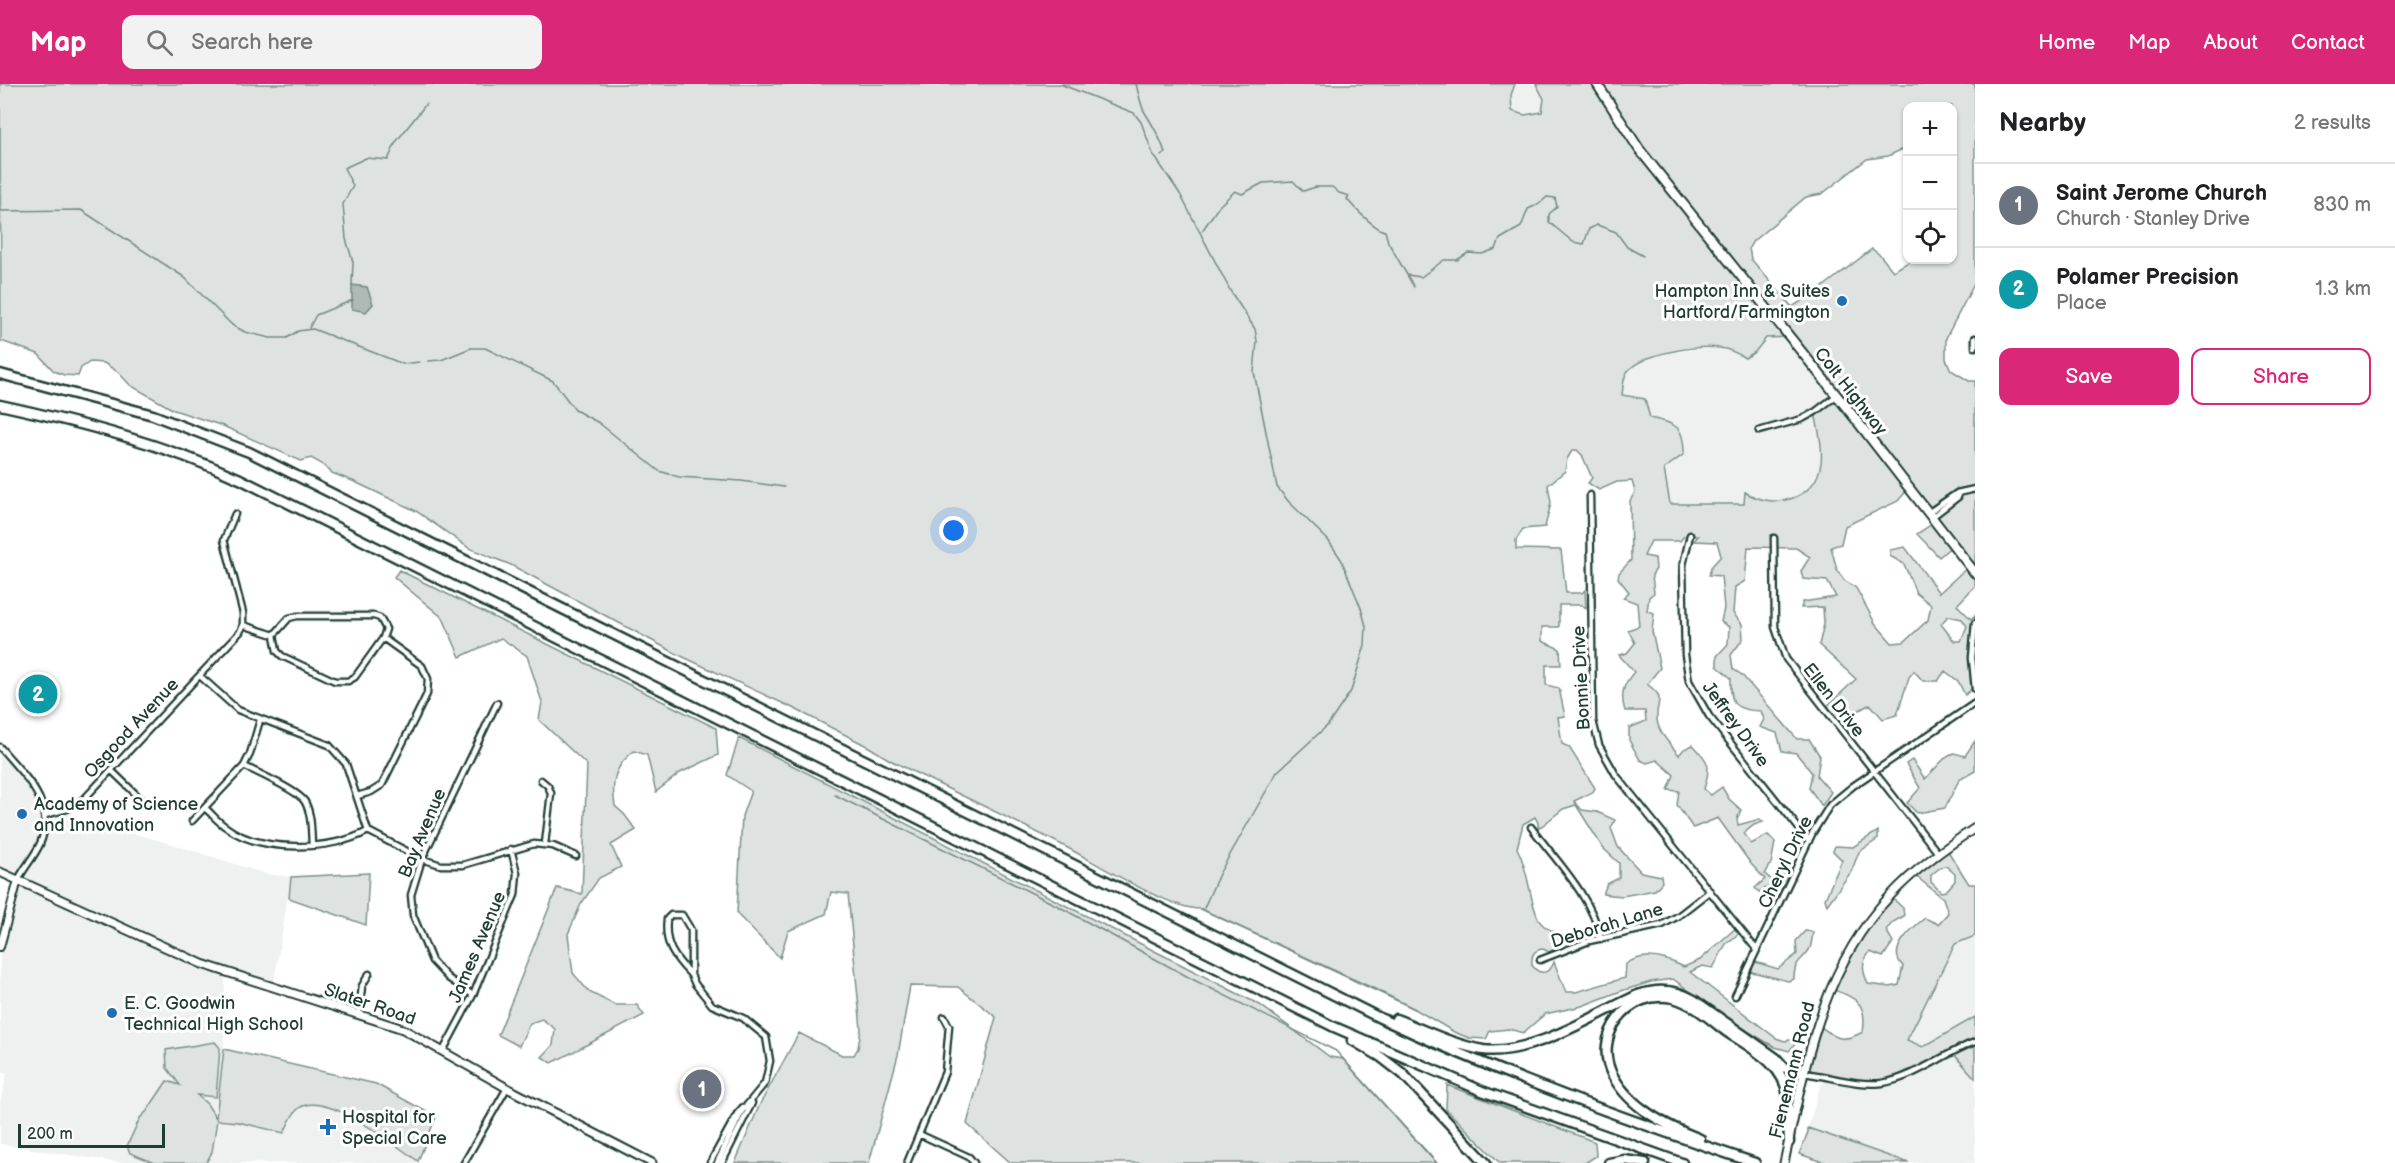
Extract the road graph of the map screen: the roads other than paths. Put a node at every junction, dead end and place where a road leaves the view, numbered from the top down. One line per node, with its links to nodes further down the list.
1 (1597, 84): 5 (highway, Colt Highway)
2 (1975, 338): 3 (street)
3 (1975, 347)
4 (0, 374): 55 (highway)
5 (1836, 396): 7 (street); 11 (highway, Colt Highway)
6 (0, 405): 58 (highway)
7 (1759, 431)
8 (1975, 489): 11 (street)
9 (1590, 495): 46 (street, Bonnie Drive)
10 (235, 514): 16 (street)
11 (1930, 515): 14 (highway, Colt Highway)
12 (1690, 535): 37 (street, Jeffrey Drive)
13 (1774, 537): 27 (street, Ellen Drive)
14 (1975, 573)
15 (1975, 623): 20 (street)
16 (243, 625): 17 (street); 19 (street, Osgood Avenue)
17 (274, 635): 18 (street); 18 (street)
18 (383, 638): 29 (street)
19 (200, 676): 23 (street); 26 (street, Osgood Avenue)
20 (1975, 689)
21 (497, 703): 43 (street, Bay Avenue)
22 (1975, 703): 27 (street, Cheryl Drive)
23 (260, 720): 25 (street); 29 (street)
24 (0, 747): 32 (street)
25 (244, 766): 31 (street); 39 (street)
26 (111, 770): 30 (street); 32 (street, Osgood Avenue)
27 (1874, 771): 37 (street, Cheryl Drive); 41 (street, Ellen Drive)
28 (542, 780): 38 (street)
29 (357, 796): 36 (street)
30 (143, 801)
31 (205, 808): 33 (street); 39 (street)
32 (45, 815): 45 (street)
33 (192, 821)
34 (1532, 827): 47 (street)
35 (1975, 828): 41 (main road, Fienemann Road)
36 (368, 831): 39 (street); 43 (street)
37 (1809, 841): 49 (street, Cheryl Drive)
38 (545, 844): 40 (street); 42 (street)
39 (312, 845)
40 (511, 849): 43 (street); 53 (street, James Avenue)
41 (1938, 853): 63 (main road, Fienemann Road)
42 (576, 856)
43 (422, 859): 53 (street, Bay Avenue)
44 (0, 872): 45 (main road, Slater Road)
45 (18, 880): 48 (street); 56 (main road, Slater Road)
46 (1710, 891): 47 (street, Deborah Lane); 49 (street, Bonnie Drive)
47 (1601, 939): 50 (street, Deborah Lane)
48 (0, 946)
49 (1757, 950): 54 (street, Cheryl Drive)
50 (1540, 960)
51 (369, 974): 56 (street)
52 (692, 975): 52 (street); 65 (street)
53 (473, 995): 60 (street, James Avenue)
54 (1735, 996)
55 (1364, 1010): 62 (highway); 68 (highway)
56 (359, 1015): 60 (main road, Slater Road)
57 (944, 1017): 66 (street)
58 (1332, 1026): 77 (highway); 80 (highway)
59 (1975, 1042): 63 (street)
60 (443, 1051): 64 (main road, Slater Road)
61 (1772, 1064): 62 (highway); 67 (highway); 68 (highway)
62 (1783, 1066): 63 (highway)
63 (1804, 1073): 67 (main road, Fienemann Road)
64 (507, 1088): 70 (street); 71 (main road, Slater Road)
65 (754, 1098): 72 (street); 73 (street); 74 (street)
66 (919, 1134): 75 (street); 76 (street)
67 (1789, 1142): 69 (main road, Fienemann Road)
68 (1724, 1152): 81 (highway)
69 (1784, 1162)
70 (464, 1163)
71 (652, 1163)
72 (710, 1163)
73 (717, 1163)
74 (722, 1163)
75 (907, 1163)
76 (974, 1163)
77 (1486, 1163)
78 (1609, 1163): 79 (highway)
79 (1645, 1163)
80 (1682, 1163)
81 (1755, 1163)

